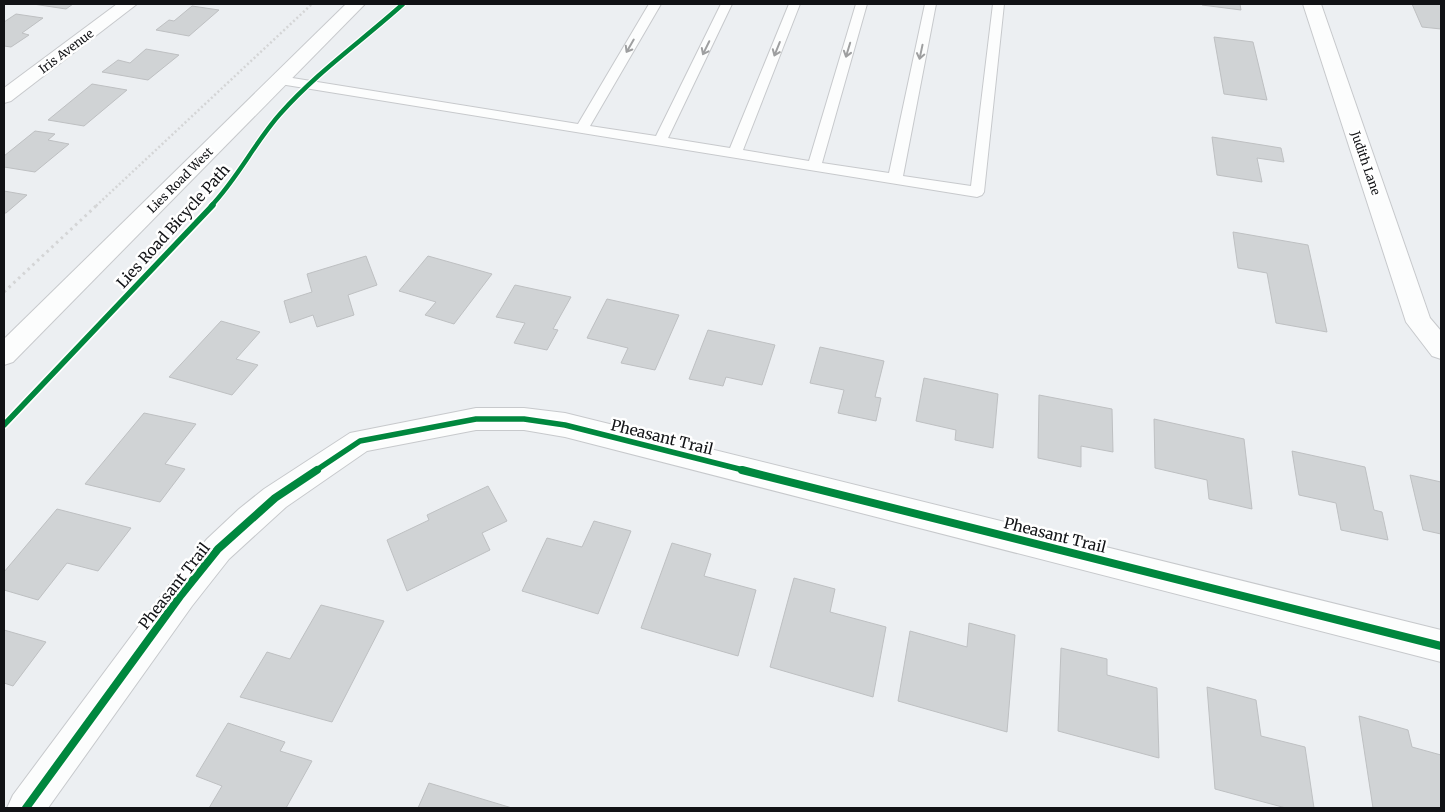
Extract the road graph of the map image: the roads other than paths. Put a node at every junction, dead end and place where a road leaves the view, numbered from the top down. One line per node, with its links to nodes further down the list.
1 (128, 4): 11 (street, Iris Avenue)
2 (356, 4): 10 (street, Lies Road West)
3 (655, 4): 12 (lane, one-way to 12)
4 (727, 4): 13 (lane, one-way to 13)
5 (795, 4): 14 (lane, one-way to 14)
6 (862, 4): 15 (lane, one-way to 15)
7 (931, 4): 16 (lane, one-way to 16)
8 (999, 4): 16 (lane)
9 (1312, 4): 17 (street, Judith Lane)
10 (280, 80): 12 (lane); 18 (street, Lies Road West)
11 (4, 97)
12 (582, 128): 13 (lane)
13 (660, 142): 14 (lane)
14 (735, 153): 15 (lane)
15 (814, 166): 16 (lane)
16 (895, 179)
17 (1441, 349)
18 (4, 355)
19 (1441, 646): 20 (street, Pheasant Trail)
20 (26, 808)

